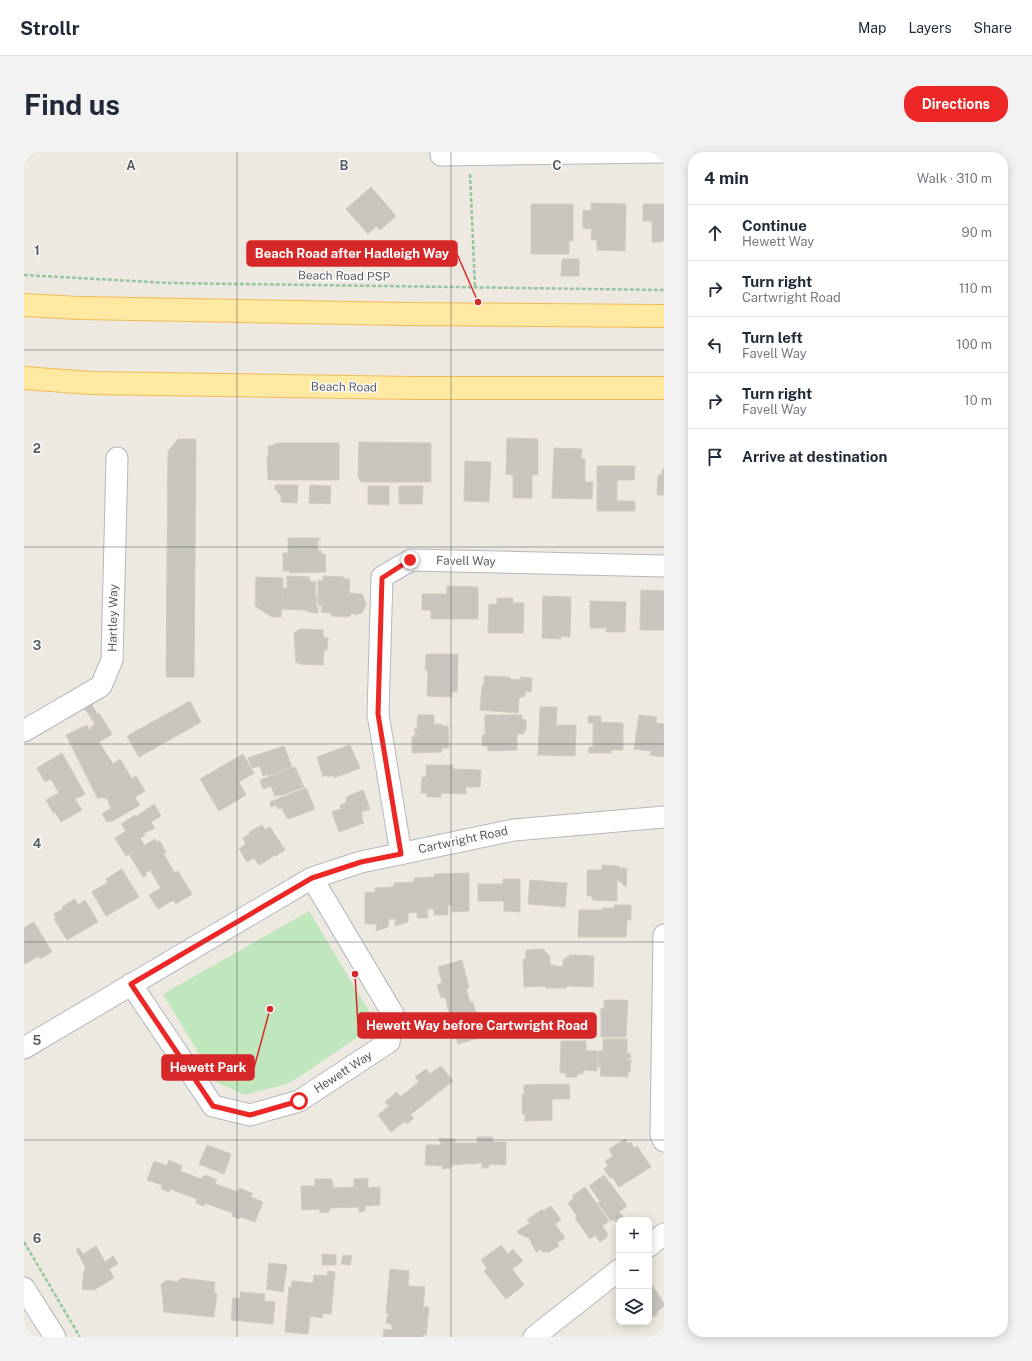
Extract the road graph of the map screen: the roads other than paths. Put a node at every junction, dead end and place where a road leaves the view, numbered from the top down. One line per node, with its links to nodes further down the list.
1 (441, 152): 2 (street)
2 (664, 152)
3 (24, 305): 4 (main road)
4 (664, 316)
5 (24, 378): 6 (main road, Beach Road)
6 (664, 388)
7 (117, 458): 9 (street, Hartley Way)
8 (664, 566): 11 (street, Favell Way)
9 (24, 731)
10 (664, 817): 11 (street, Cartwright Road)
11 (401, 854): 12 (street, Cartwright Road)
12 (312, 878): 14 (street, Cartwright Road); 14 (street, Hewett Way)
13 (664, 935): 16 (street)
14 (131, 984): 15 (street, Cartwright Road)
15 (24, 1048)
16 (664, 1141)
17 (664, 1234): 18 (street)
18 (652, 1244)
19 (616, 1272): 22 (street)
20 (24, 1288): 21 (street)
21 (55, 1337)
22 (534, 1337)

